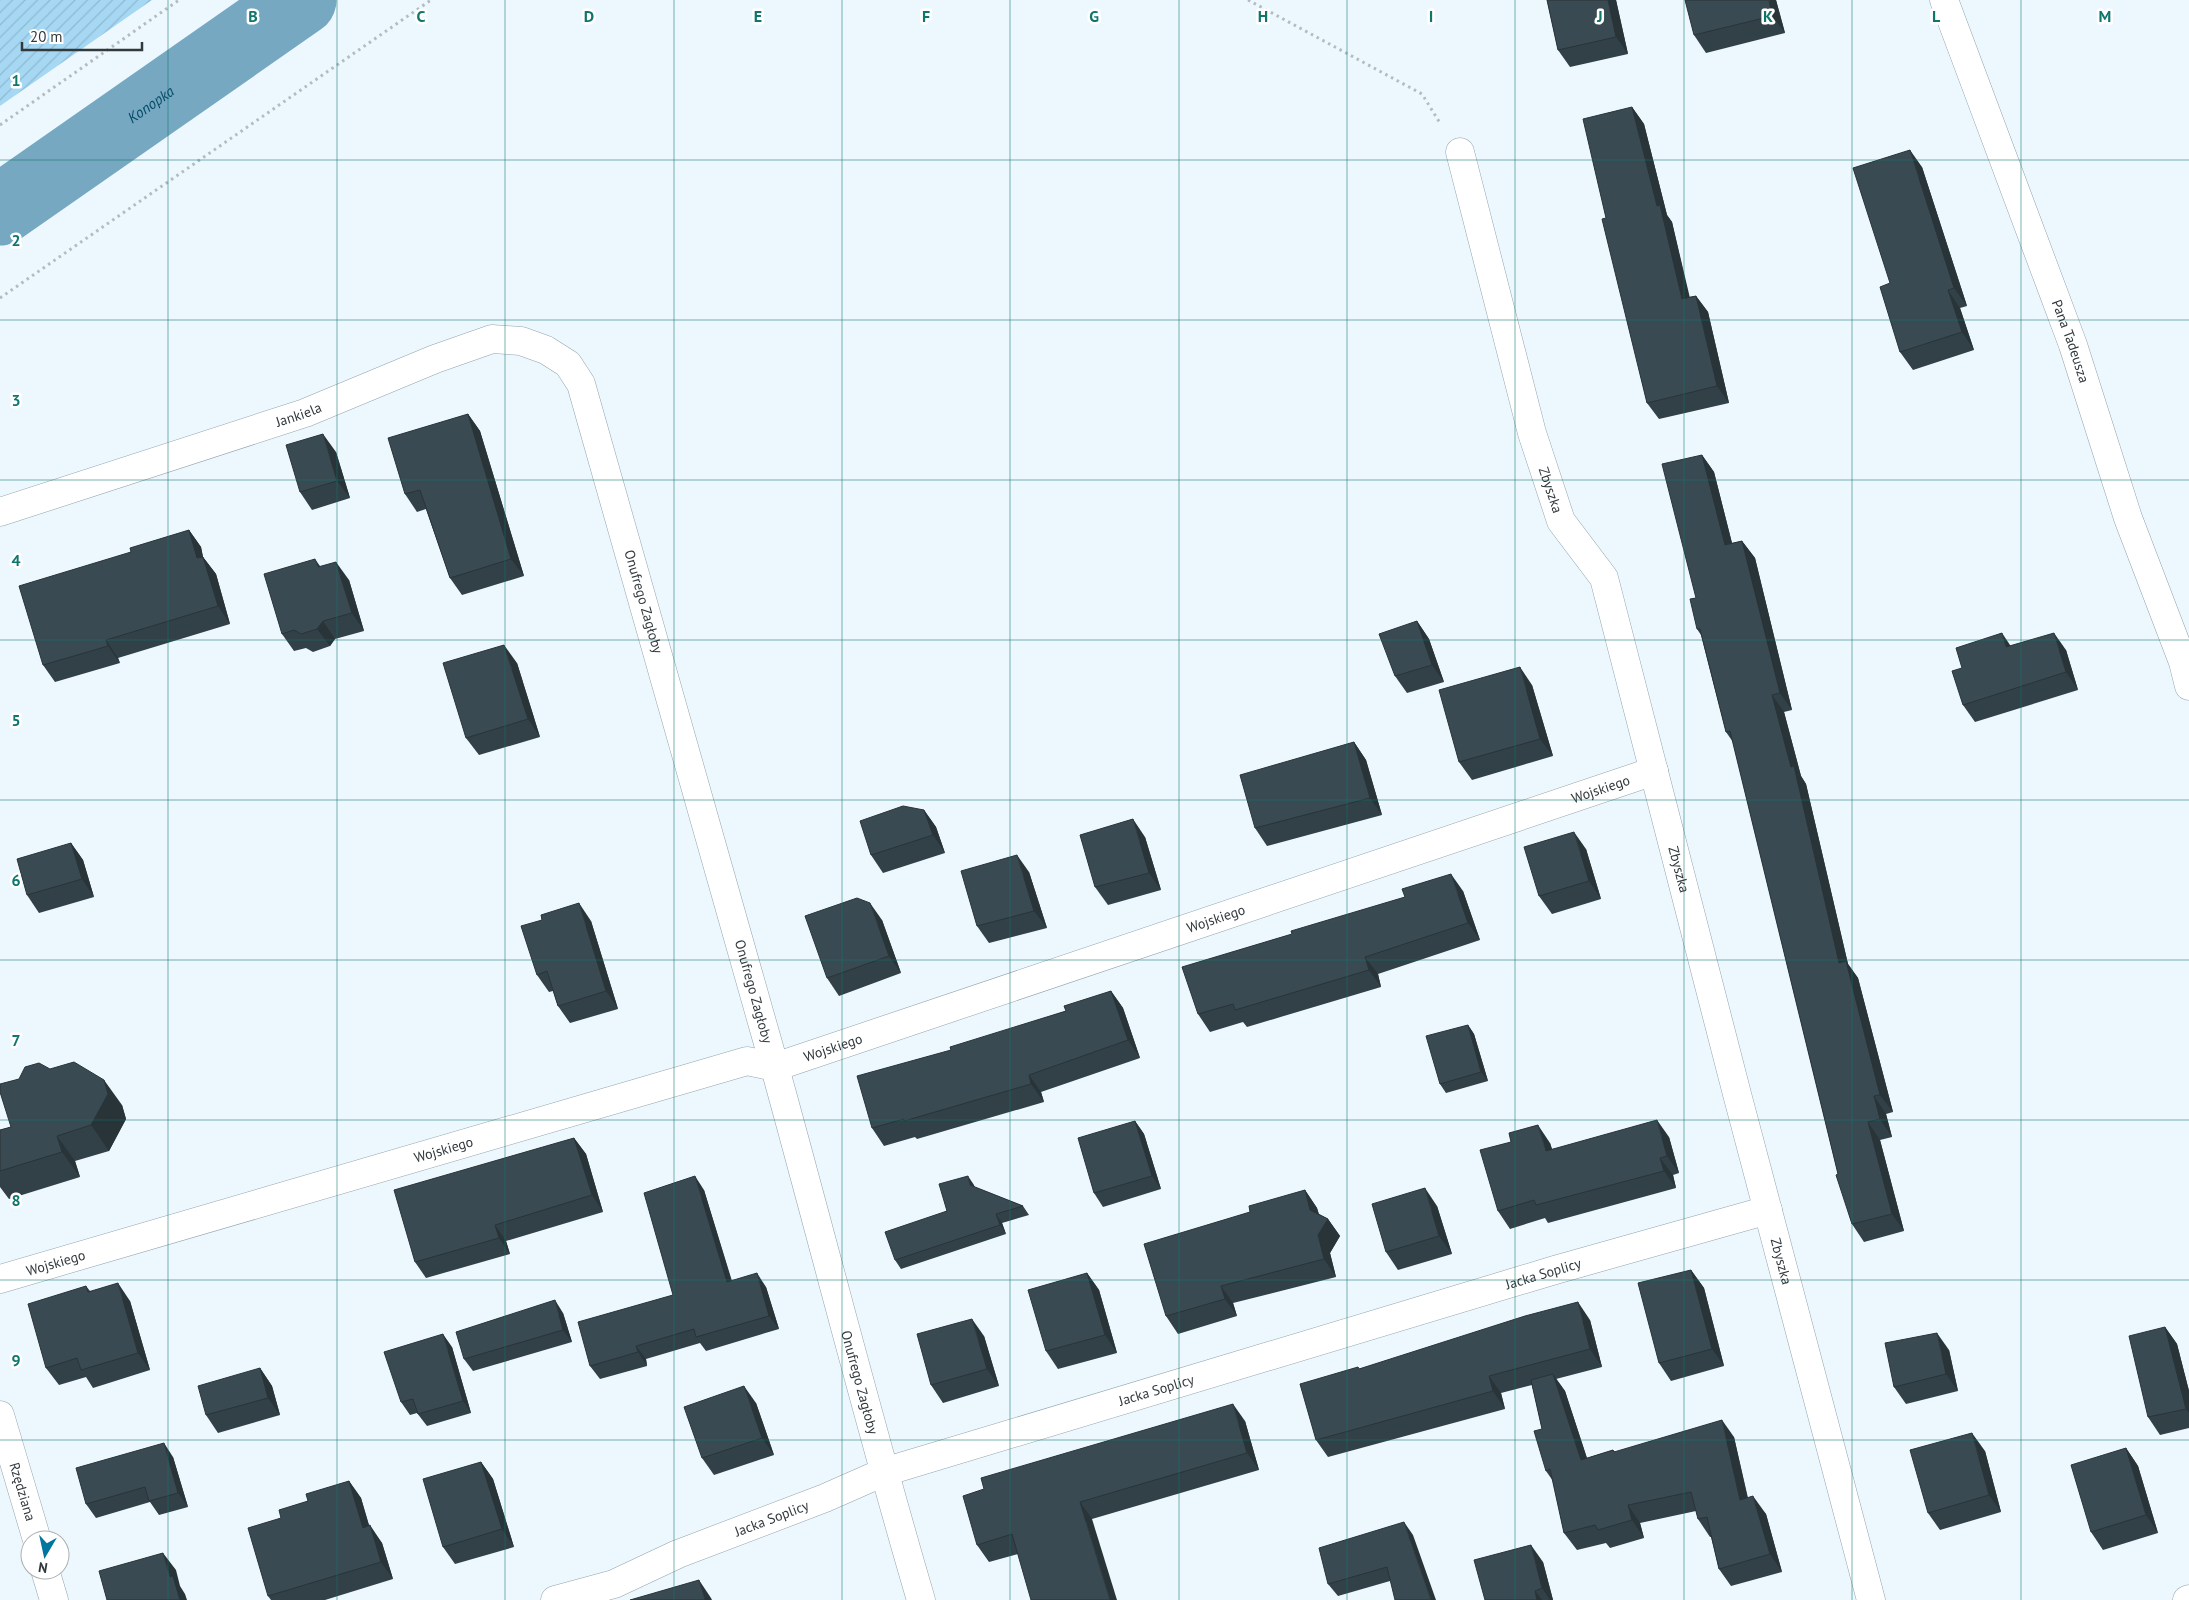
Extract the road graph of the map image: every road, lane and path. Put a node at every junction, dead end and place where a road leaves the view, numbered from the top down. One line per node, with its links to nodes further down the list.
1 (179, 0): 5 (path)
2 (431, 0): 7 (path)
3 (1248, 0): 6 (path)
4 (1944, 0): 10 (street, Pana Tadeusza)
5 (0, 125)
6 (1460, 152): 11 (street, Zbyszka)
7 (0, 298)
8 (581, 384): 9 (street, Jankiela); 12 (street, Onufrego Zagłoby)
9 (0, 512)
10 (2189, 686)
11 (1654, 771): 12 (street, Wojskiego); 13 (street, Zbyszka)
12 (775, 1067): 14 (street, Wojskiego); 16 (street, Onufrego Zagłoby)
13 (1768, 1210): 16 (street, Jacka Soplicy); 22 (street, Zbyszka)
14 (0, 1279)
15 (0, 1415): 17 (street, Rzędziana)
16 (884, 1472): 20 (street, Jacka Soplicy); 21 (street, Onufrego Zagłoby)
17 (34, 1530)
18 (49, 1580): 19 (street)
19 (54, 1600)
20 (555, 1600)
21 (921, 1600)
22 (1871, 1600)

